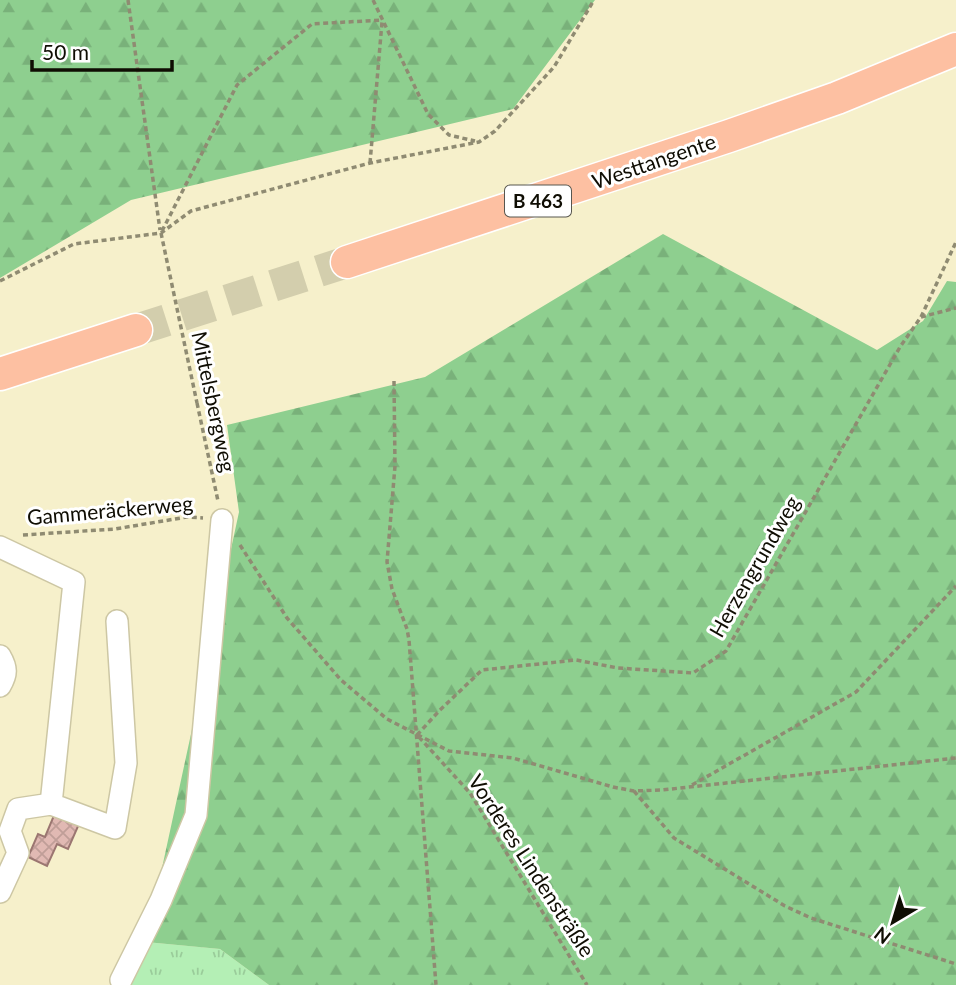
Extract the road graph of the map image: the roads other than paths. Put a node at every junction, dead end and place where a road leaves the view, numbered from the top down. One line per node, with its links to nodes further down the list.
1 (956, 49): 2 (highway, Westtangente / B 463)
2 (347, 262)
3 (136, 330): 4 (highway)
4 (0, 374)
5 (222, 520): 13 (lane)
6 (6, 541): 10 (lane)
7 (117, 621): 10 (lane)
8 (0, 656): 9 (lane)
9 (0, 686)
10 (51, 804): 11 (lane)
11 (5, 833): 12 (lane)
12 (0, 892)
13 (121, 980)

